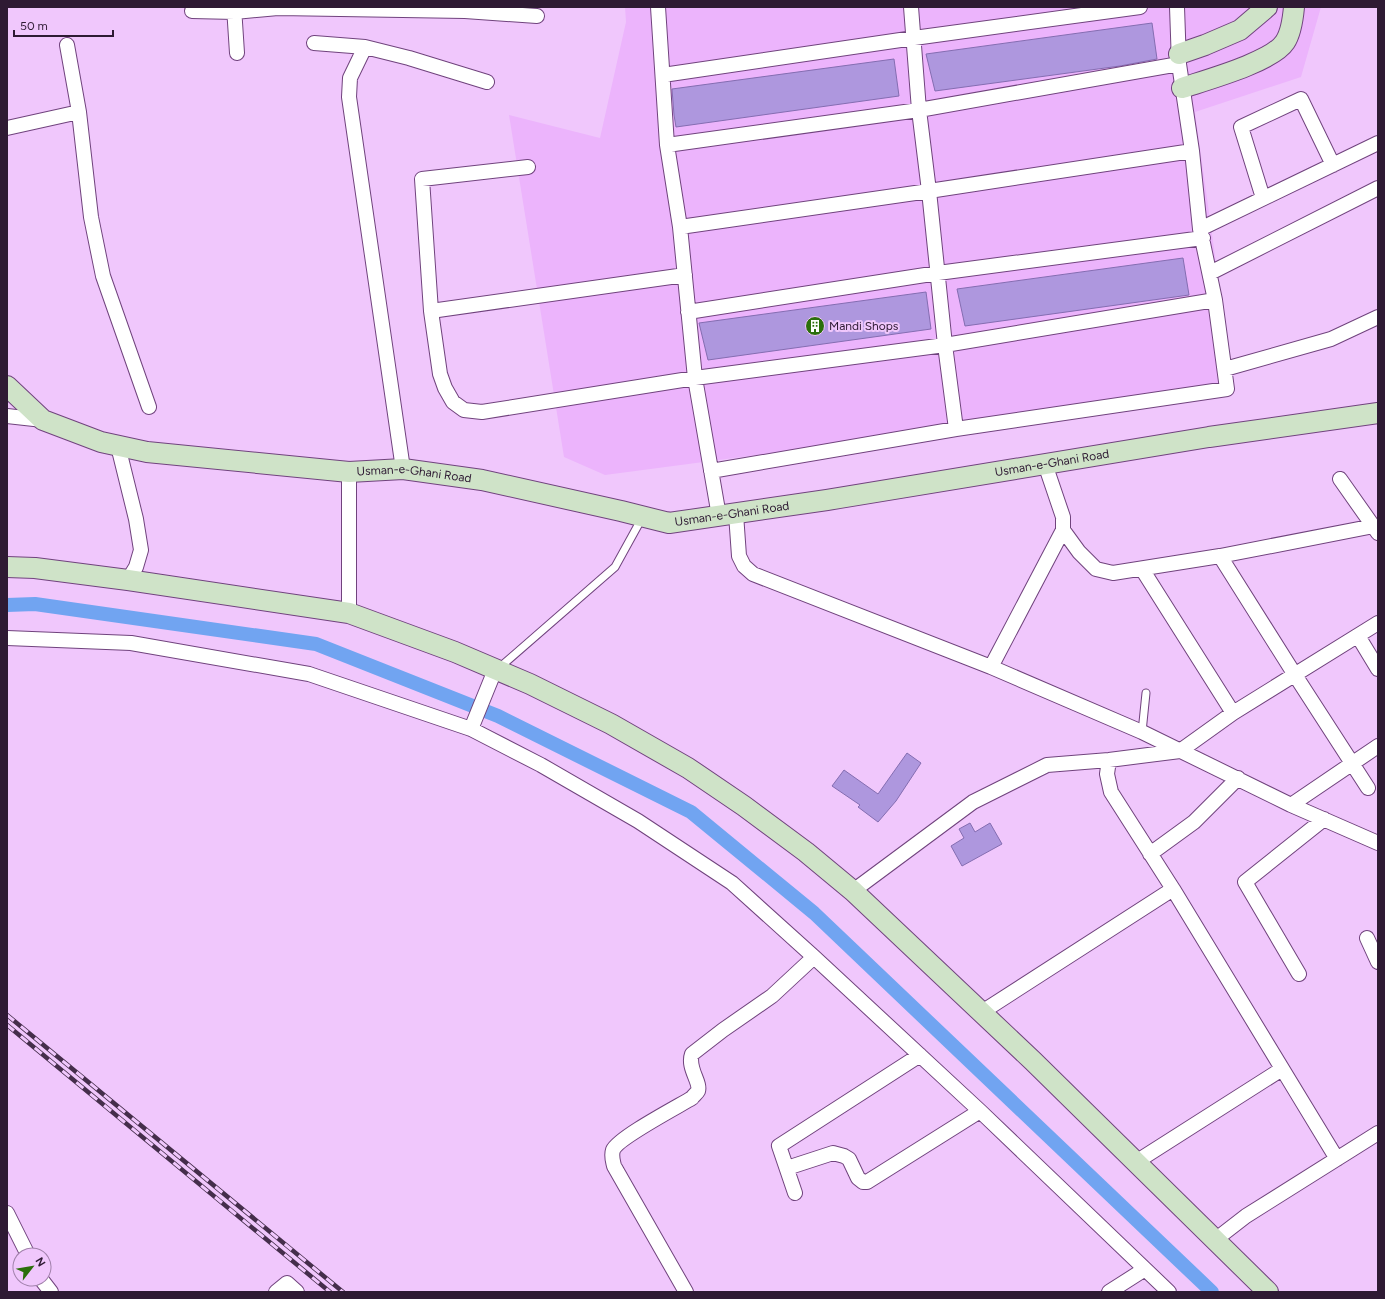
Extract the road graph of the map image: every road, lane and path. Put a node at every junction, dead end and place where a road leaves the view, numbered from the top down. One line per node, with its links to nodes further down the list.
1 (658, 7): 16 (street)
2 (911, 7): 10 (street)
3 (1140, 7): 10 (street)
4 (1177, 7): 15 (street)
5 (1267, 7): 15 (street)
6 (1294, 7): 18 (street)
7 (234, 9): 8 (street); 9 (street); 14 (street)
8 (192, 10)
9 (537, 16)
10 (914, 38): 16 (street); 19 (street)
11 (314, 42): 13 (street)
12 (67, 44): 20 (street)
13 (365, 47): 17 (street); 50 (street)
14 (237, 53)
15 (1179, 59): 18 (street); 19 (street)
16 (663, 75): 23 (street)
17 (486, 82)
18 (1182, 88): 24 (street)
19 (918, 110): 23 (street); 28 (street)
20 (79, 112): 21 (street); 43 (street)
21 (7, 128)
22 (1378, 143): 25 (street)
23 (667, 145): 30 (street)
24 (1192, 151): 28 (street); 31 (street)
25 (1333, 165): 29 (street); 29 (street)
26 (528, 167): 36 (street)
27 (1378, 188): 33 (street)
28 (929, 191): 30 (street); 32 (street)
29 (1263, 198): 31 (street)
30 (680, 227): 34 (street)
31 (1202, 233): 32 (street); 33 (street)
32 (938, 273): 37 (street); 39 (street)
33 (1210, 273): 35 (street)
34 (684, 275): 36 (street); 37 (street)
35 (1215, 300): 39 (street); 40 (street)
36 (432, 311): 41 (street)
37 (688, 312): 41 (street)
38 (1378, 317): 40 (street)
39 (945, 345): 41 (street); 47 (street)
40 (1225, 369): 47 (street)
41 (695, 378): 52 (street)
42 (7, 386): 46 (street, Usman-e-Ghani Road)
43 (149, 407)
44 (1378, 413): 49 (street, Usman-e-Ghani Road)
45 (7, 416): 46 (street)
46 (43, 420): 48 (street, Usman-e-Ghani Road)
47 (956, 429): 52 (street)
48 (118, 446): 51 (street, Usman-e-Ghani Road); 61 (street)
49 (1045, 464): 54 (street, Usman-e-Ghani Road); 57 (street)
50 (403, 469): 51 (street, Usman-e-Ghani Road); 55 (street, Usman-e-Ghani Road)
51 (349, 472): 62 (street)
52 (711, 472): 54 (street)
53 (1340, 479): 56 (street)
54 (728, 515): 55 (street, Usman-e-Ghani Road); 66 (street)
55 (643, 516): 68 (lane)
56 (1376, 529): 58 (street)
57 (1063, 530): 60 (street); 66 (street)
58 (1220, 556): 60 (street); 69 (street)
59 (7, 567): 61 (street)
60 (1142, 569): 71 (street)
61 (128, 580): 62 (street)
62 (349, 613): 68 (street)
63 (1378, 624): 64 (street)
64 (1358, 636): 67 (street); 69 (street)
65 (7, 638): 72 (street)
66 (991, 667): 73 (street)
67 (1378, 669)
68 (496, 670): 72 (street); 85 (street)
69 (1295, 675): 71 (street); 77 (street)
70 (1146, 693): 73 (lane)
71 (1233, 714): 75 (street)
72 (472, 726): 87 (street)
73 (1142, 732): 75 (street)
74 (1378, 746): 77 (street)
75 (1180, 751): 76 (street); 78 (street)
76 (1109, 760): 83 (street); 85 (street)
77 (1352, 763): 79 (street); 80 (street)
78 (1238, 778): 80 (street); 83 (street)
79 (1368, 788)
80 (1291, 805): 81 (street)
81 (1324, 819): 82 (street); 89 (street)
82 (1375, 838)
83 (1150, 854): 84 (street)
84 (1173, 889): 90 (street); 92 (street)
85 (853, 891): 90 (street)
86 (1367, 938): 88 (street)
87 (814, 957): 91 (street); 105 (street)
88 (1378, 962)
89 (1299, 974)
90 (982, 1012): 96 (street)
91 (920, 1056): 93 (street); 97 (street)
92 (1282, 1069): 95 (street); 96 (street)
93 (980, 1111): 97 (street); 102 (street)
94 (1378, 1133): 95 (street)
95 (1337, 1159): 100 (street)
96 (1136, 1162): 100 (street)
97 (787, 1168): 98 (street)
98 (795, 1193)
99 (7, 1213): 101 (street)
100 (1215, 1240): 108 (street)
101 (24, 1247)
102 (1145, 1269): 106 (street); 107 (street)
103 (276, 1292): 104 (street)
104 (297, 1292)
105 (686, 1292)
106 (1109, 1292)
107 (1169, 1292)
108 (1268, 1292)

